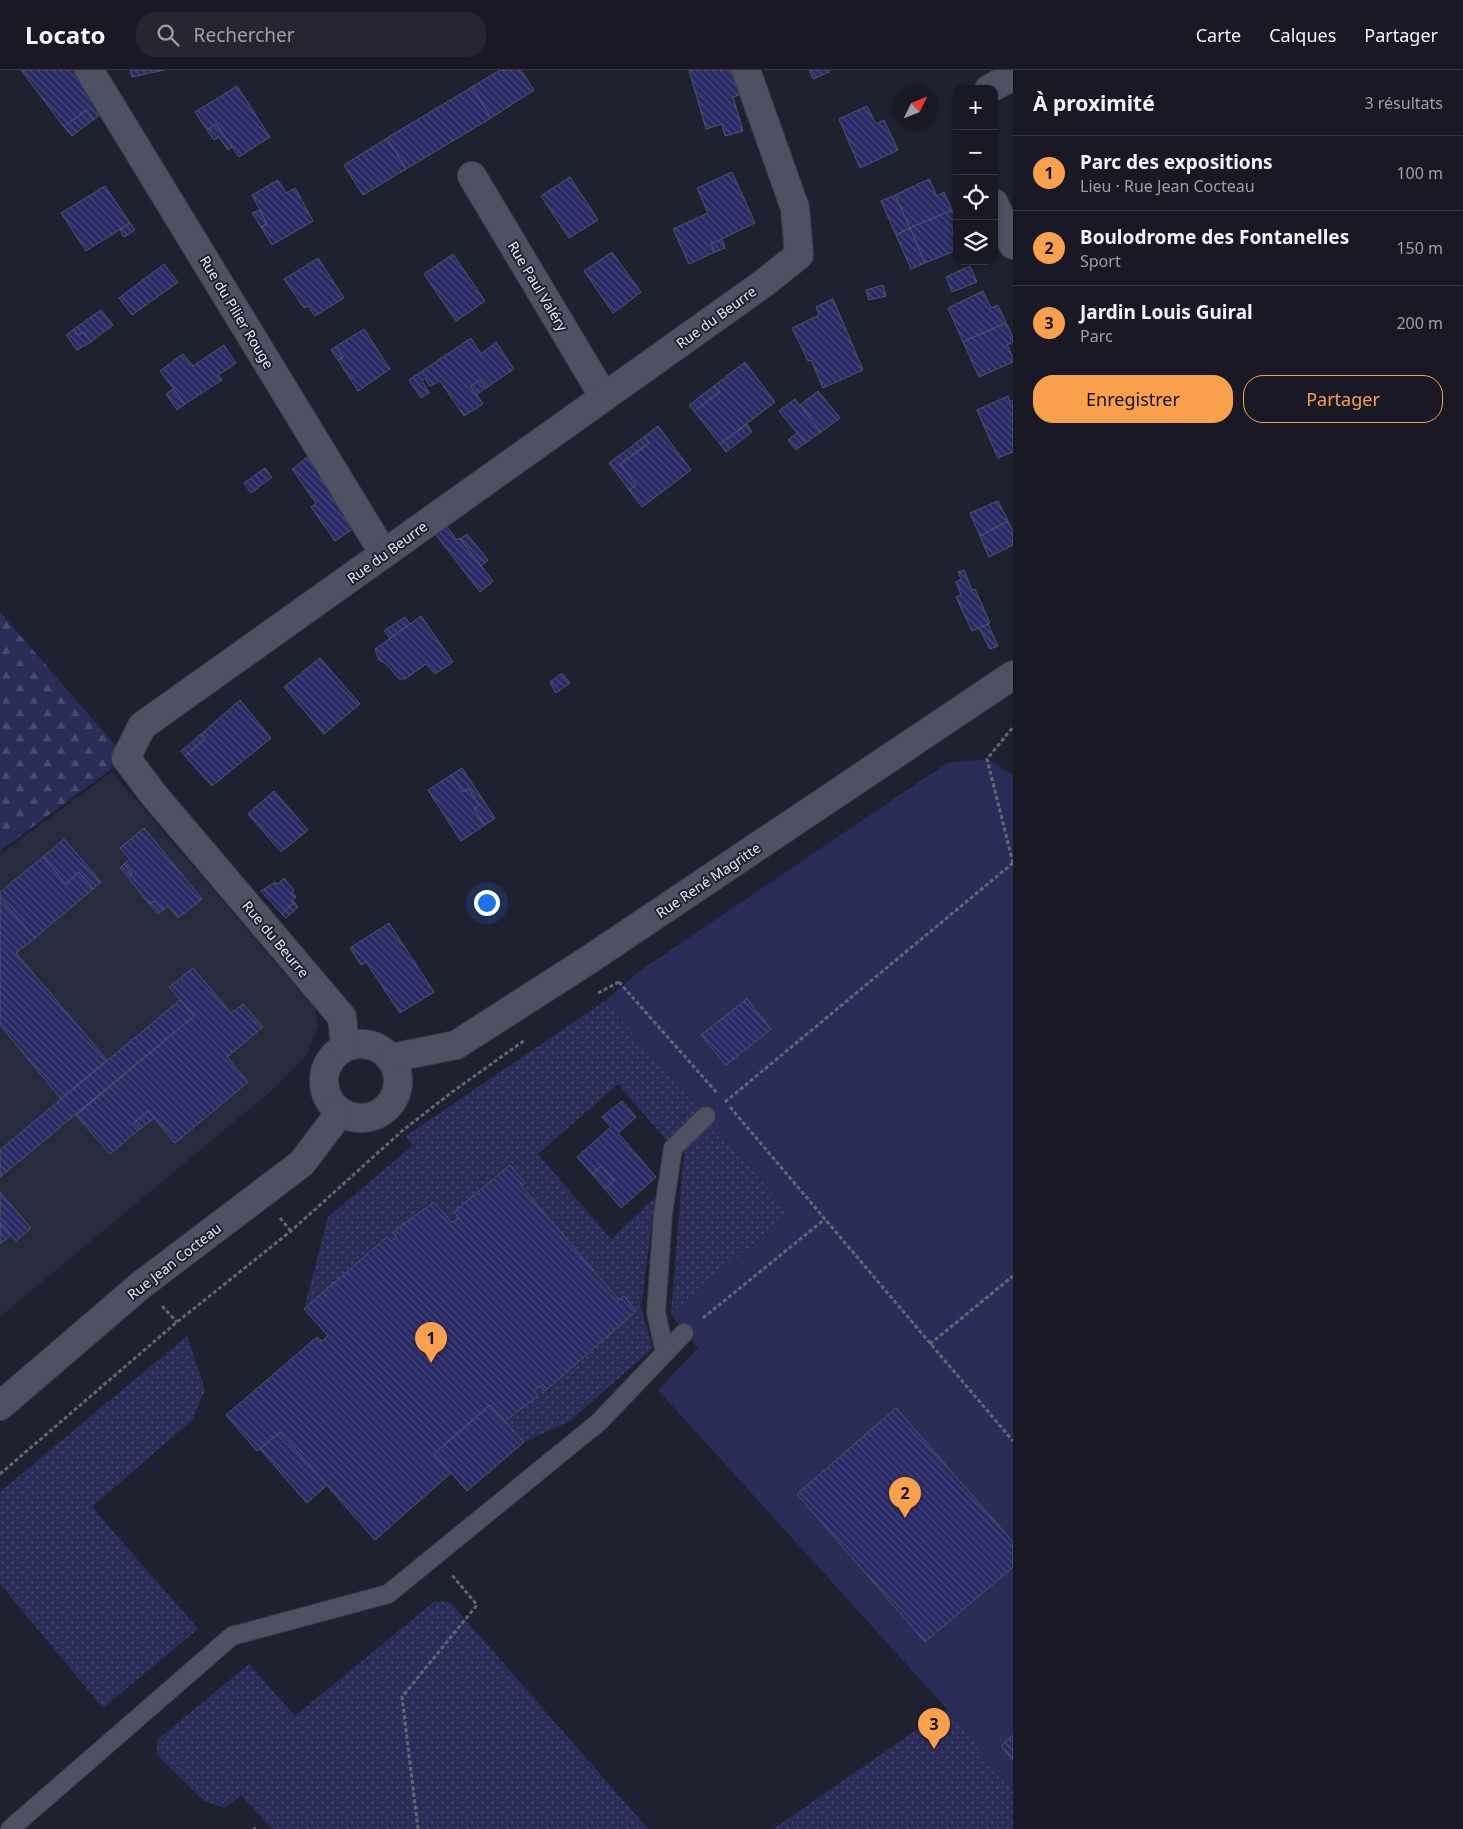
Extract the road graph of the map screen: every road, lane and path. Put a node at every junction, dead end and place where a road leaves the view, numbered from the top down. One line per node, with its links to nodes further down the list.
1 (89, 70): 9 (street, Rue du Pilier Rouge)
2 (746, 70): 8 (street, Rue du Beurre)
3 (1013, 76): 4 (street)
4 (996, 85)
5 (472, 176): 8 (street, Rue Paul Valéry)
6 (998, 212): 7 (street)
7 (1013, 245)
8 (604, 397): 9 (street, Rue du Beurre)
9 (384, 554): 17 (street, Rue du Beurre)
10 (1011, 682): 13 (street, Rue René Magritte)
11 (1013, 727): 12 (path)
12 (1013, 863): 20 (path)
13 (587, 961): 14 (path); 18 (street, Rue René Magritte)
14 (619, 982): 15 (path); 19 (path)
15 (596, 994)
16 (532, 1035): 30 (path)
17 (345, 1046): 18 (street); 21 (street)
18 (391, 1058): 21 (street)
19 (718, 1094)
20 (725, 1101): 22 (path); 23 (path)
21 (337, 1110): 28 (street, Rue Jean Cocteau)
22 (706, 1116): 27 (lane)
23 (825, 1219): 25 (path); 26 (path)
24 (1013, 1276): 26 (path)
25 (684, 1333): 27 (lane)
26 (930, 1344): 29 (path)
27 (664, 1353): 31 (lane)
28 (0, 1406)
29 (1013, 1441)
30 (0, 1474)
31 (436, 1555): 32 (lane); 33 (path)
32 (10, 1829)
33 (418, 1829)

